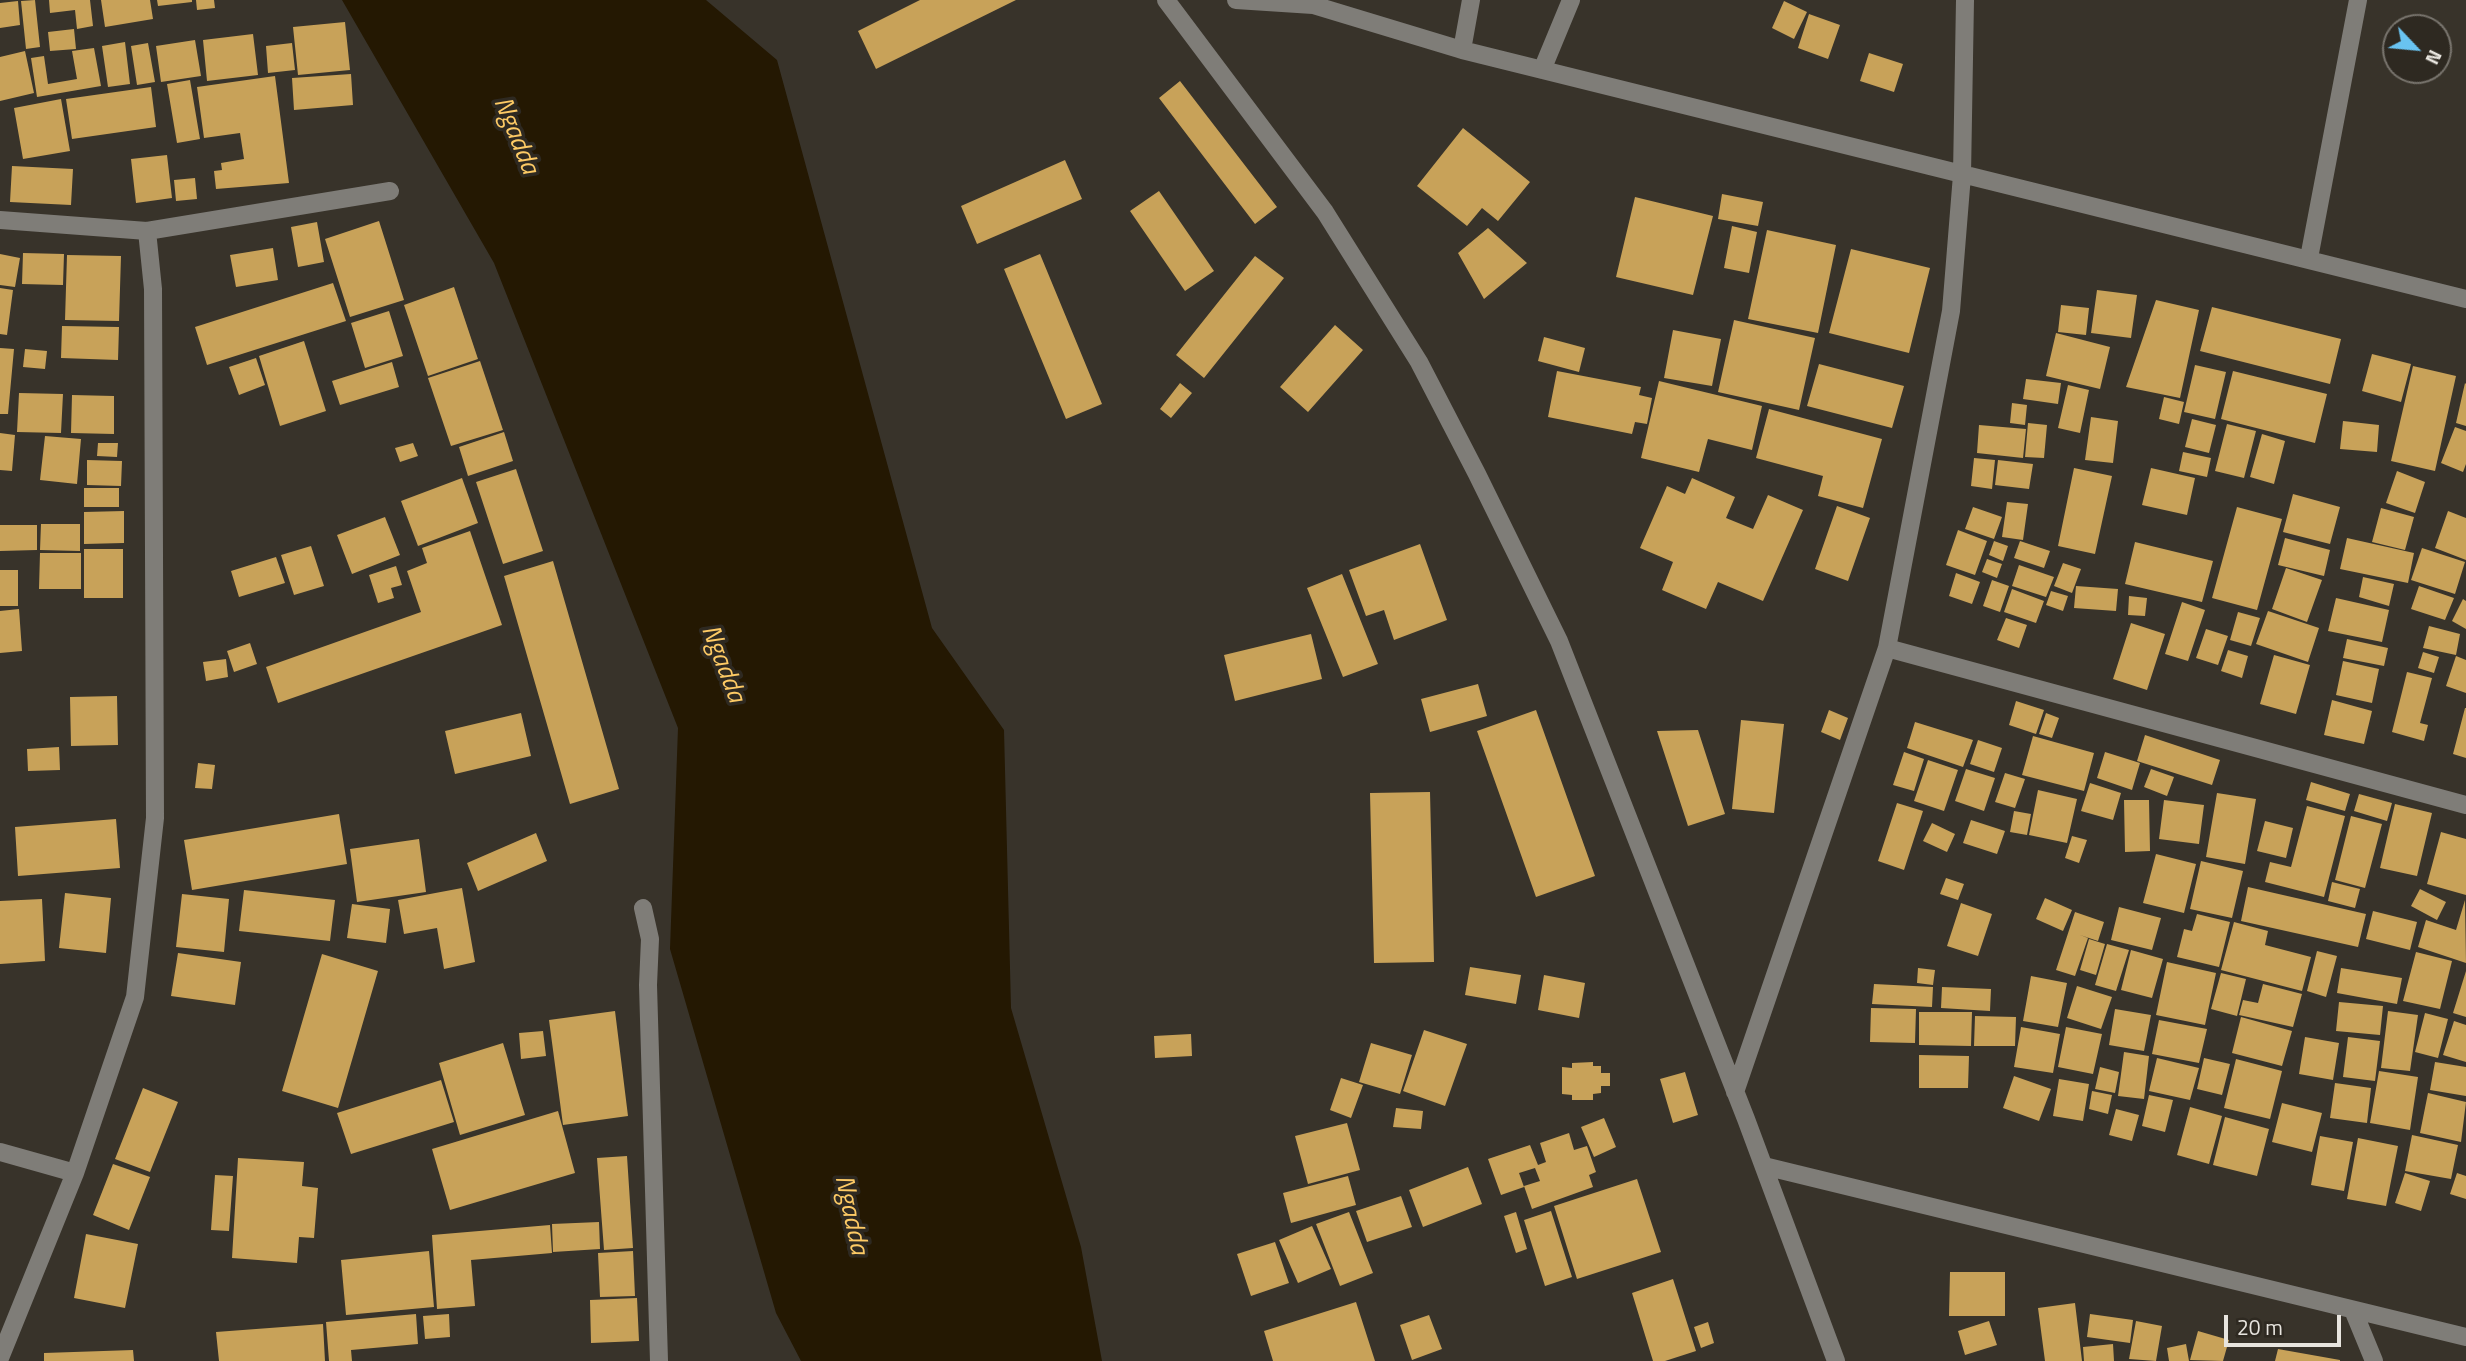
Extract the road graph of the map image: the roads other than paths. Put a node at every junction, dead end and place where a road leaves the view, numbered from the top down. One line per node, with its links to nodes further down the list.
1 (1166, 0): 18 (street)
2 (1236, 0): 7 (street)
3 (1471, 0): 7 (street)
4 (1571, 0): 8 (street)
5 (1965, 0): 9 (street)
6 (2358, 0): 13 (street)
7 (1462, 50): 8 (street)
8 (1542, 70): 9 (street)
9 (1962, 175): 13 (street); 15 (street)
10 (390, 191): 12 (street)
11 (0, 220): 12 (street)
12 (146, 232): 21 (street)
13 (2309, 258): 14 (street)
14 (2466, 299)
15 (1887, 648): 16 (street); 18 (street)
16 (2466, 804)
17 (643, 908): 25 (street)
18 (1735, 1092): 20 (street)
19 (0, 1152): 21 (street)
20 (1764, 1166): 22 (street); 26 (street)
21 (75, 1173): 24 (street)
22 (2353, 1310): 23 (street); 27 (street)
23 (2466, 1337)
24 (0, 1358)
25 (659, 1361)
26 (1836, 1361)
27 (2374, 1361)

